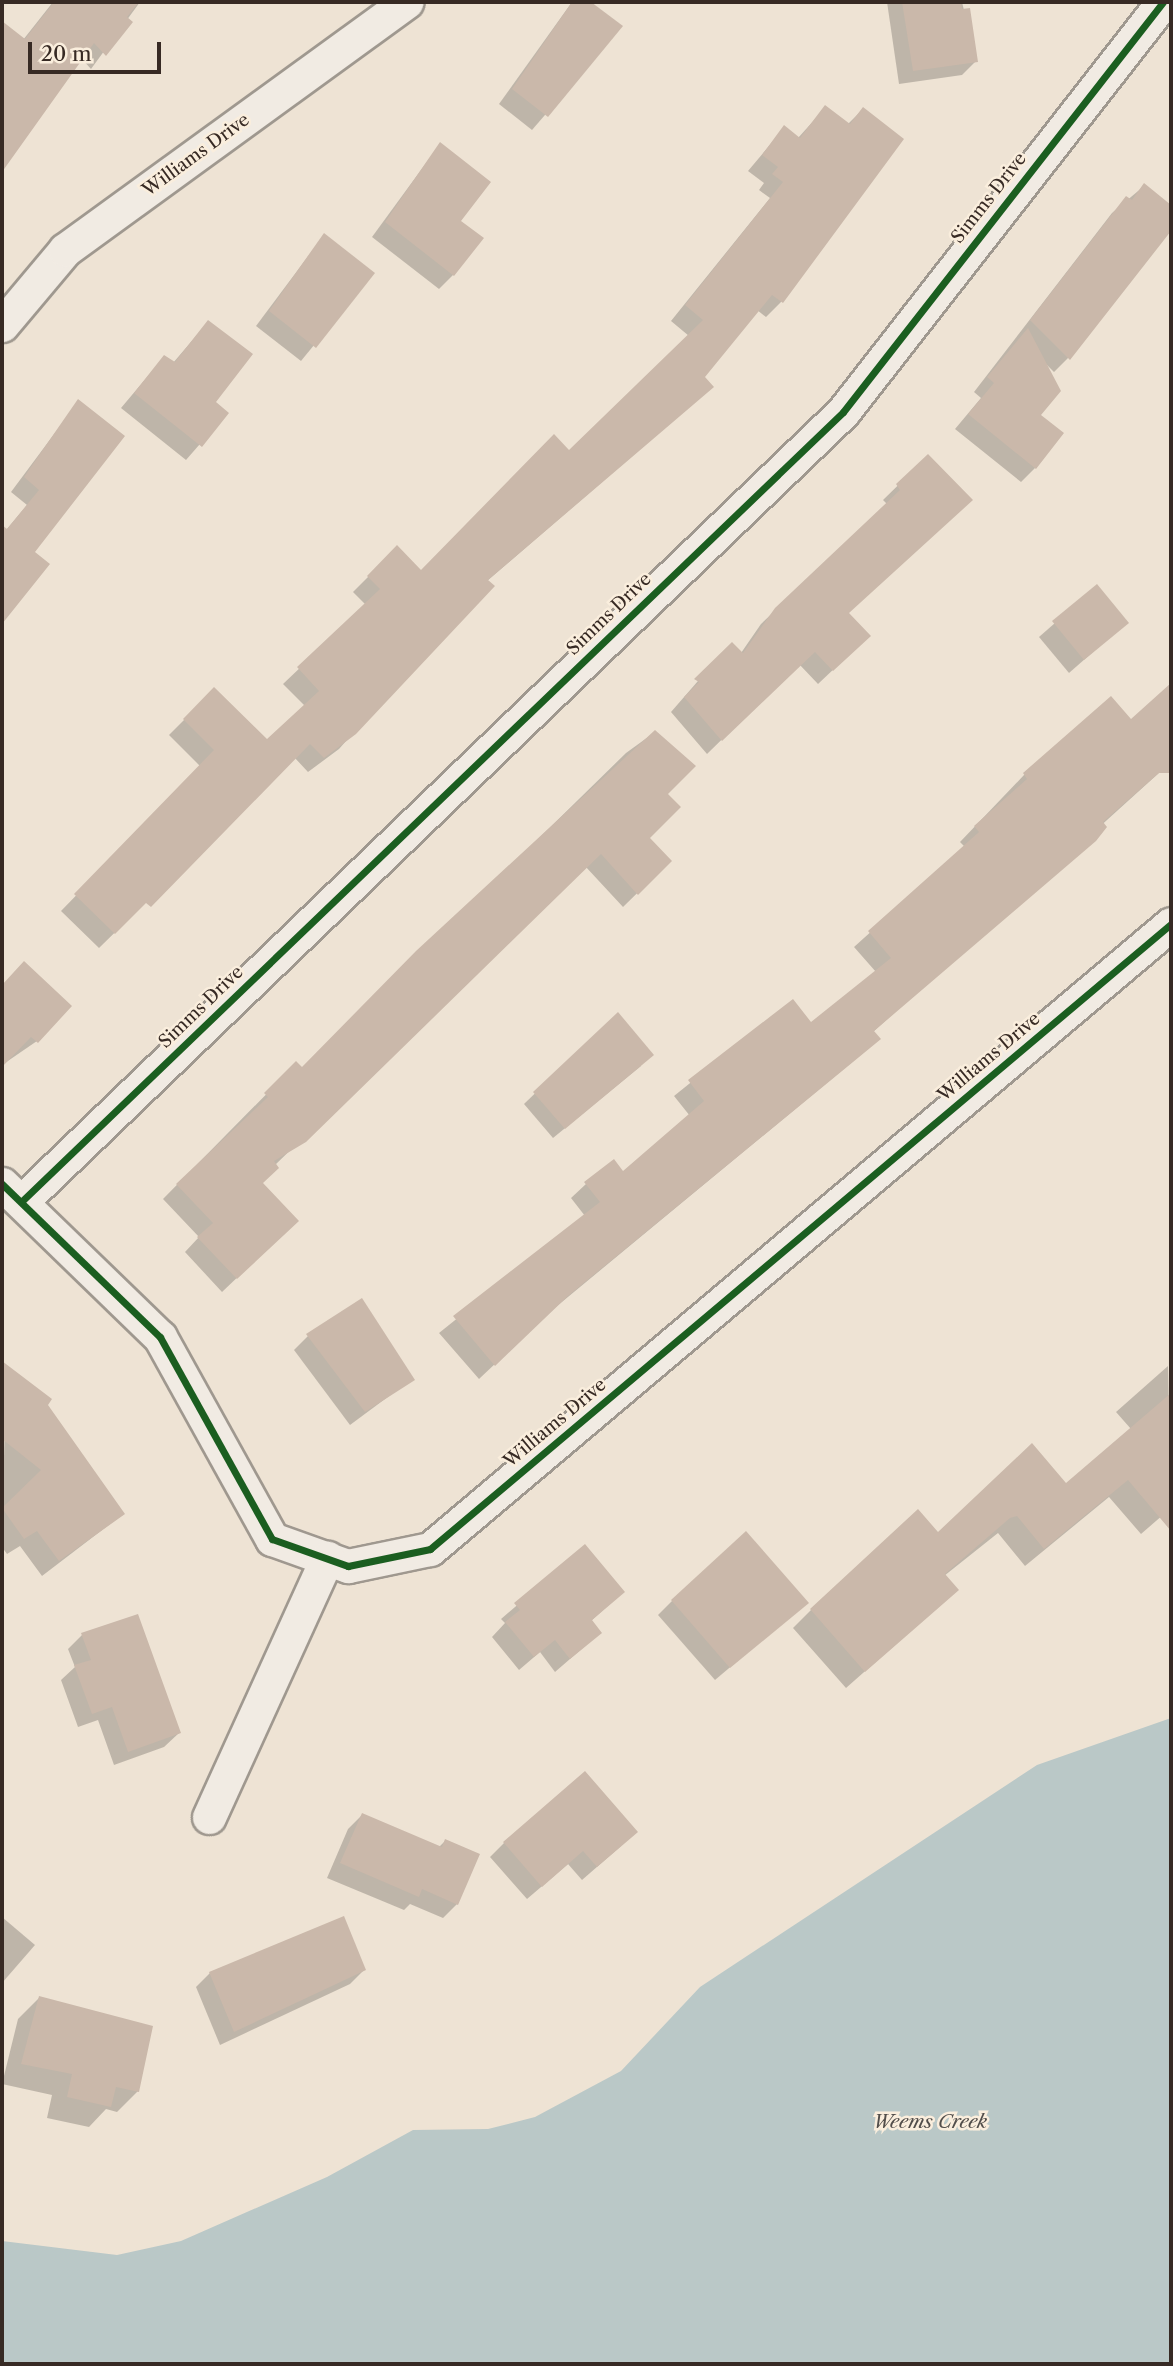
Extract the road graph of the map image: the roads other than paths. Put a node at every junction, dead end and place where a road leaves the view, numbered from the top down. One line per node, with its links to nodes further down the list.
1 (406, 2): 3 (street, Williams Drive)
2 (1163, 2): 5 (street, Simms Drive)
3 (2, 325)
4 (1171, 924): 6 (street, Williams Drive)
5 (12, 1192): 6 (street, Williams Drive)
6 (327, 1558): 7 (street)
7 (209, 1817)

